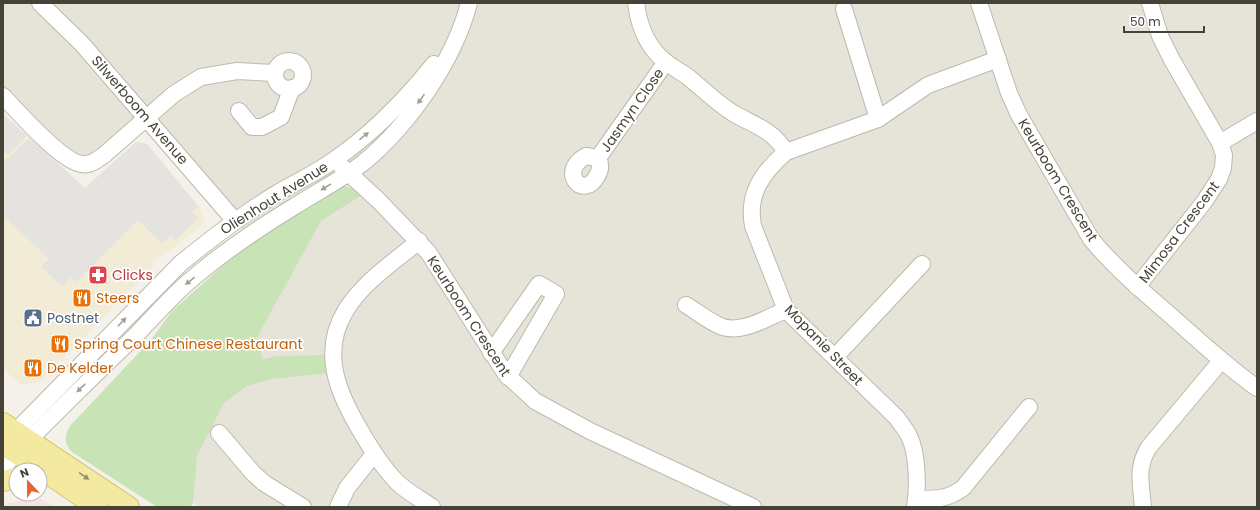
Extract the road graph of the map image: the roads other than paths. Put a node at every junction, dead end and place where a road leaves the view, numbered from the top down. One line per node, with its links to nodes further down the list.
1 (469, 3): 7 (street, Olienhout Avenue)
2 (636, 3): 9 (street)
3 (979, 3): 8 (street, Keurboom Crescent)
4 (1150, 3): 17 (street, Mimosa Crescent)
5 (50, 6): 14 (street, Silwerboom Avenue)
6 (844, 9): 15 (street)
7 (460, 29): 20 (street, Olienhout Avenue, one-way to 7); 21 (street, Olienhout Avenue, one-way to 21)
8 (998, 59): 15 (street, Mopanie Street); 30 (street, Keurboom Crescent)
9 (666, 62): 18 (street); 19 (street, Jasmyn Close)
10 (275, 73): 11 (street); 11 (street); 14 (street)
11 (292, 88): 13 (street)
12 (3, 96): 14 (street)
13 (239, 111)
14 (147, 118): 22 (street, Silwerboom Avenue)
15 (878, 119): 18 (street, Mopanie Street)
16 (1257, 121): 17 (street)
17 (1220, 142): 30 (street, Mimosa Crescent)
18 (786, 152): 32 (street, Mopanie Street)
19 (598, 158)
20 (334, 160): 21 (street, Keurboom Crescent); 23 (street, Olienhout Avenue)
21 (349, 172): 24 (street, Olienhout Avenue, one-way to 24); 27 (street, Keurboom Crescent)
22 (205, 185): 23 (street); 25 (street, Silwerboom Avenue); 26 (street)
23 (279, 192): 25 (street, Olienhout Avenue)
24 (303, 201): 25 (street); 28 (street, Olienhout Avenue)
25 (235, 221): 26 (street, Olienhout Avenue); 28 (street)
26 (209, 240): 40 (street, Olienhout Avenue, one-way to 26)
27 (418, 241): 33 (street, Keurboom Crescent); 41 (street)
28 (220, 256): 40 (street, Olienhout Avenue, one-way to 40)
29 (922, 264): 34 (street)
30 (1137, 287): 35 (street, Keurboom Crescent)
31 (686, 305): 32 (street)
32 (786, 310): 34 (street, Mopanie Street)
33 (491, 353): 36 (street, Keurboom Crescent); 36 (street)
34 (835, 357): 45 (street, Mopanie Street)
35 (1221, 361): 37 (street, Keurboom Crescent); 52 (street)
36 (508, 377): 51 (street, Keurboom Crescent)
37 (1257, 388)
38 (1029, 408): 45 (street)
39 (219, 433): 48 (street)
40 (12, 439): 42 (street); 44 (main road); 47 (main road, one-way to 47)
41 (374, 454): 49 (street); 50 (street)
42 (3, 467)
43 (48, 482): 44 (main road)
44 (69, 488): 46 (main road)
45 (915, 503)
46 (97, 507)
47 (129, 507)
48 (303, 507)
49 (338, 507)
50 (432, 507)
51 (753, 507)
52 (1143, 507)

